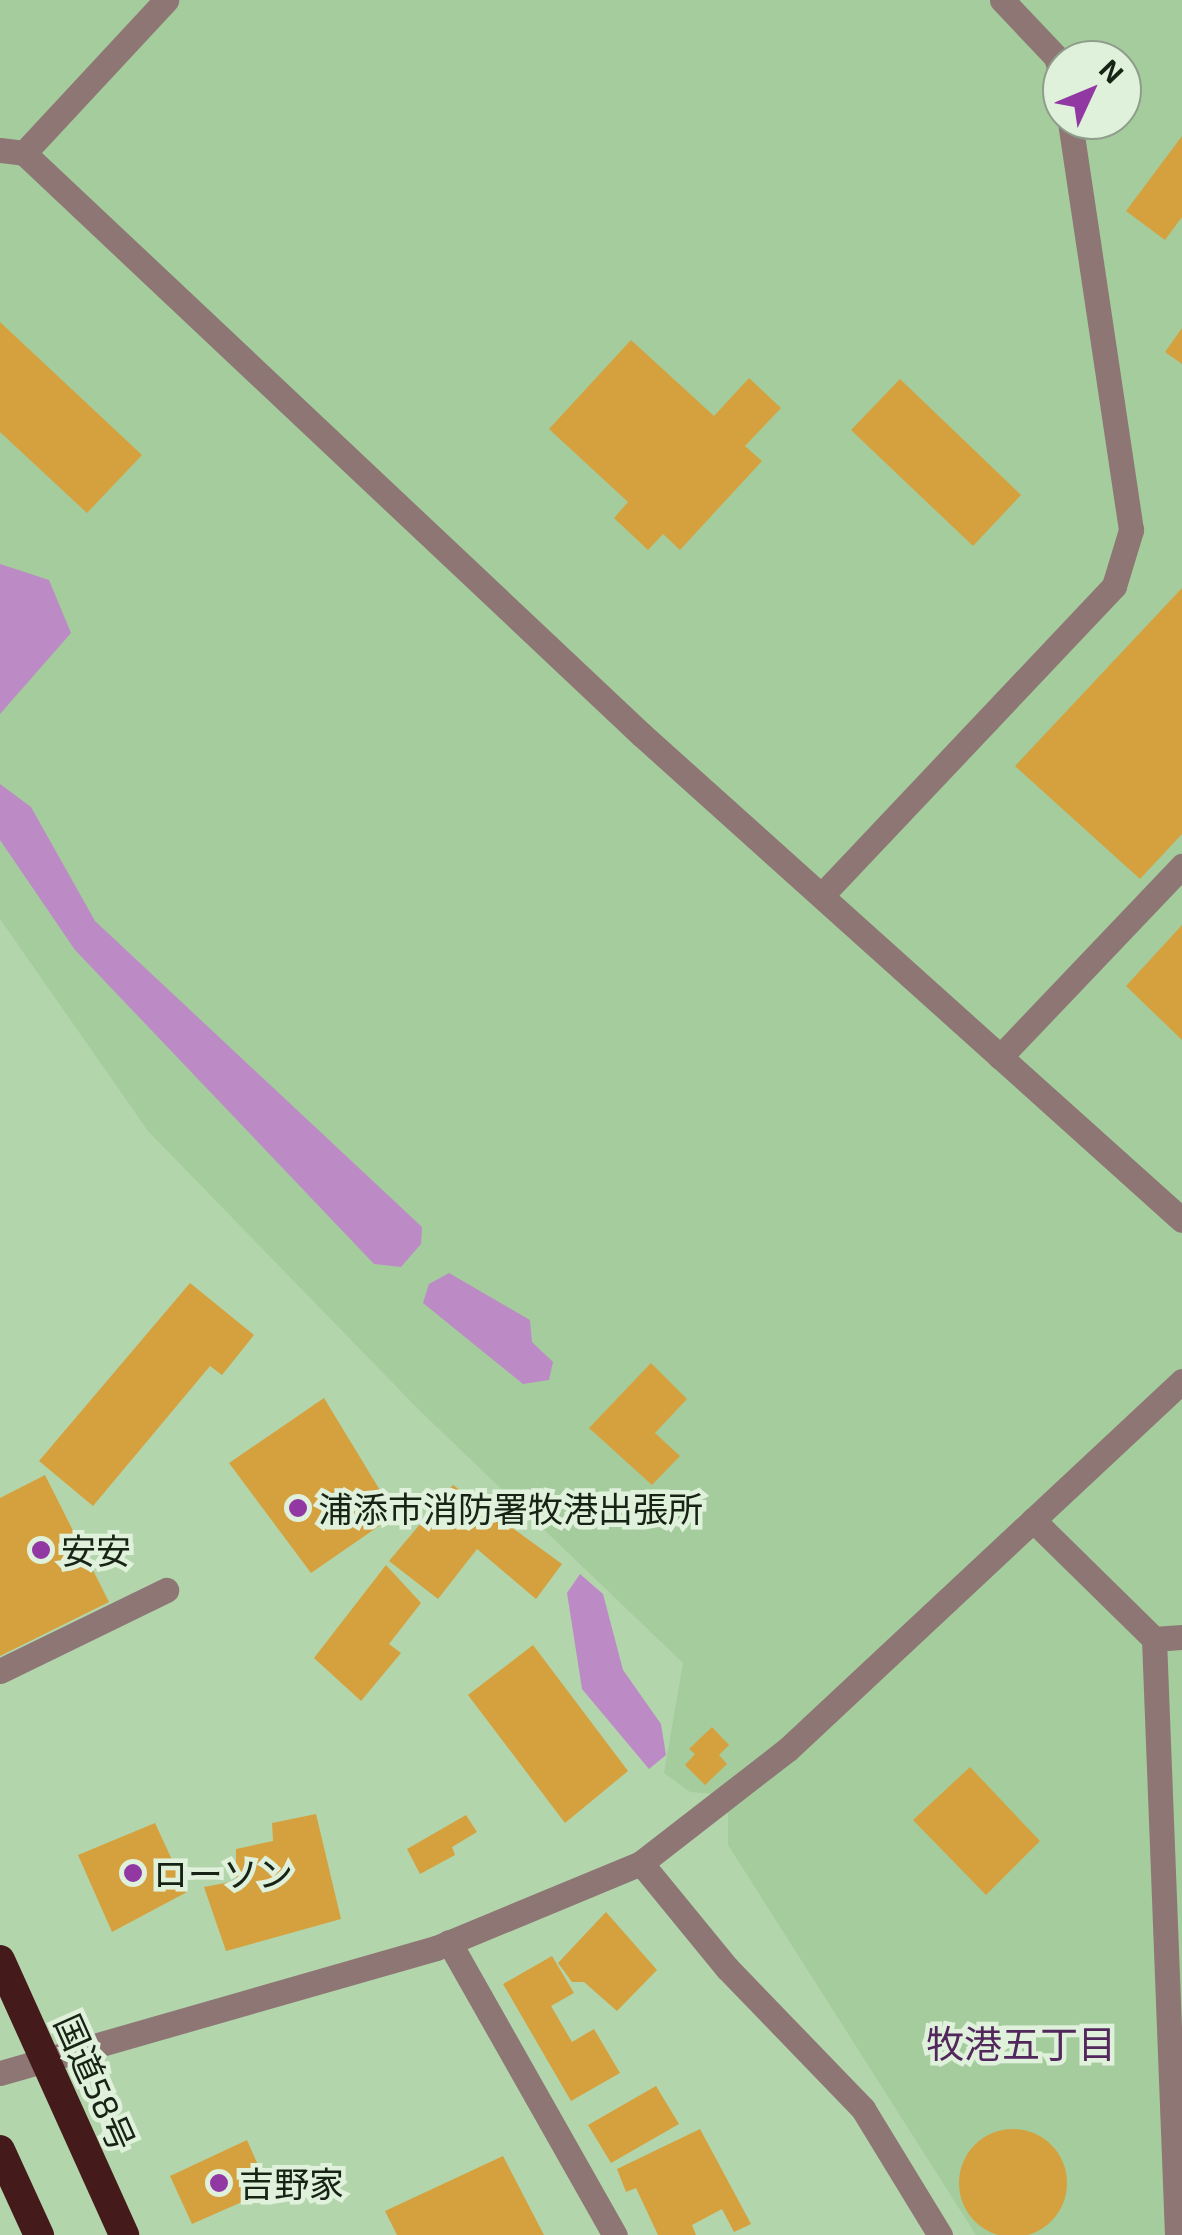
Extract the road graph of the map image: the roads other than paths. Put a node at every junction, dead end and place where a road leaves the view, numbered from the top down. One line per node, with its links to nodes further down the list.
1 (166, 0): 5 (street)
2 (1002, 0): 3 (street)
3 (1042, 42)
4 (1073, 140): 7 (street)
5 (12, 152): 7 (street)
6 (1182, 866): 8 (street)
7 (822, 895): 8 (street)
8 (1000, 1057): 9 (street)
9 (1182, 1220)
10 (1182, 1381): 11 (street)
11 (1033, 1520): 14 (street); 16 (street)
12 (166, 1590): 15 (street)
13 (1182, 1637): 14 (street)
14 (1154, 1639): 26 (street)
15 (0, 1670)
16 (641, 1862): 17 (street); 25 (street)
17 (449, 1942): 19 (street); 24 (street)
18 (0, 1960): 19 (highway, 国道58号)
19 (44, 2060): 20 (street); 23 (highway, 国道58号)
20 (0, 2073)
21 (0, 2150): 22 (highway)
22 (38, 2235)
23 (124, 2235)
24 (614, 2235)
25 (940, 2235)
26 (1176, 2235)

